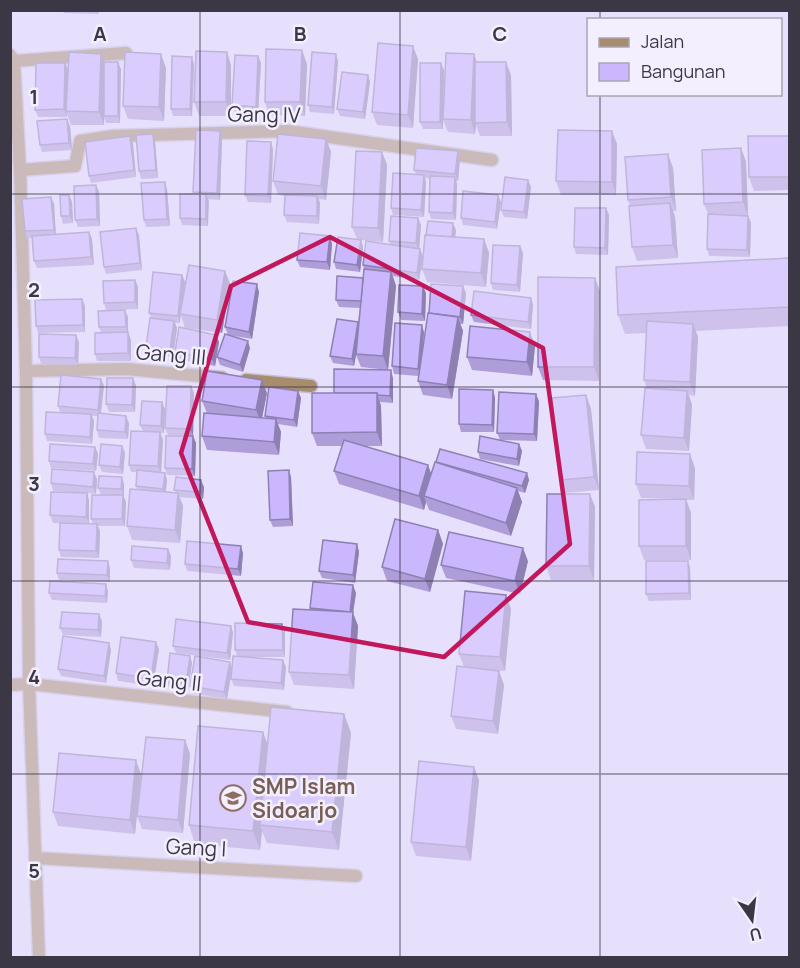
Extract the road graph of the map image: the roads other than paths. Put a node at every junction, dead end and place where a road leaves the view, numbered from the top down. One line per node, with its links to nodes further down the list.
1 (126, 53): 2 (street)
2 (12, 58): 4 (street)
3 (492, 160): 4 (street, Gang IV)
4 (20, 171): 5 (street)
5 (26, 371): 6 (street, Gang III); 7 (street)
6 (311, 386)
7 (29, 684): 8 (street, Gang II); 9 (street, Gang II); 10 (street)
8 (10, 685)
9 (294, 713)
10 (35, 858): 11 (street, Gang I); 12 (street)
11 (356, 876)
12 (39, 957)

